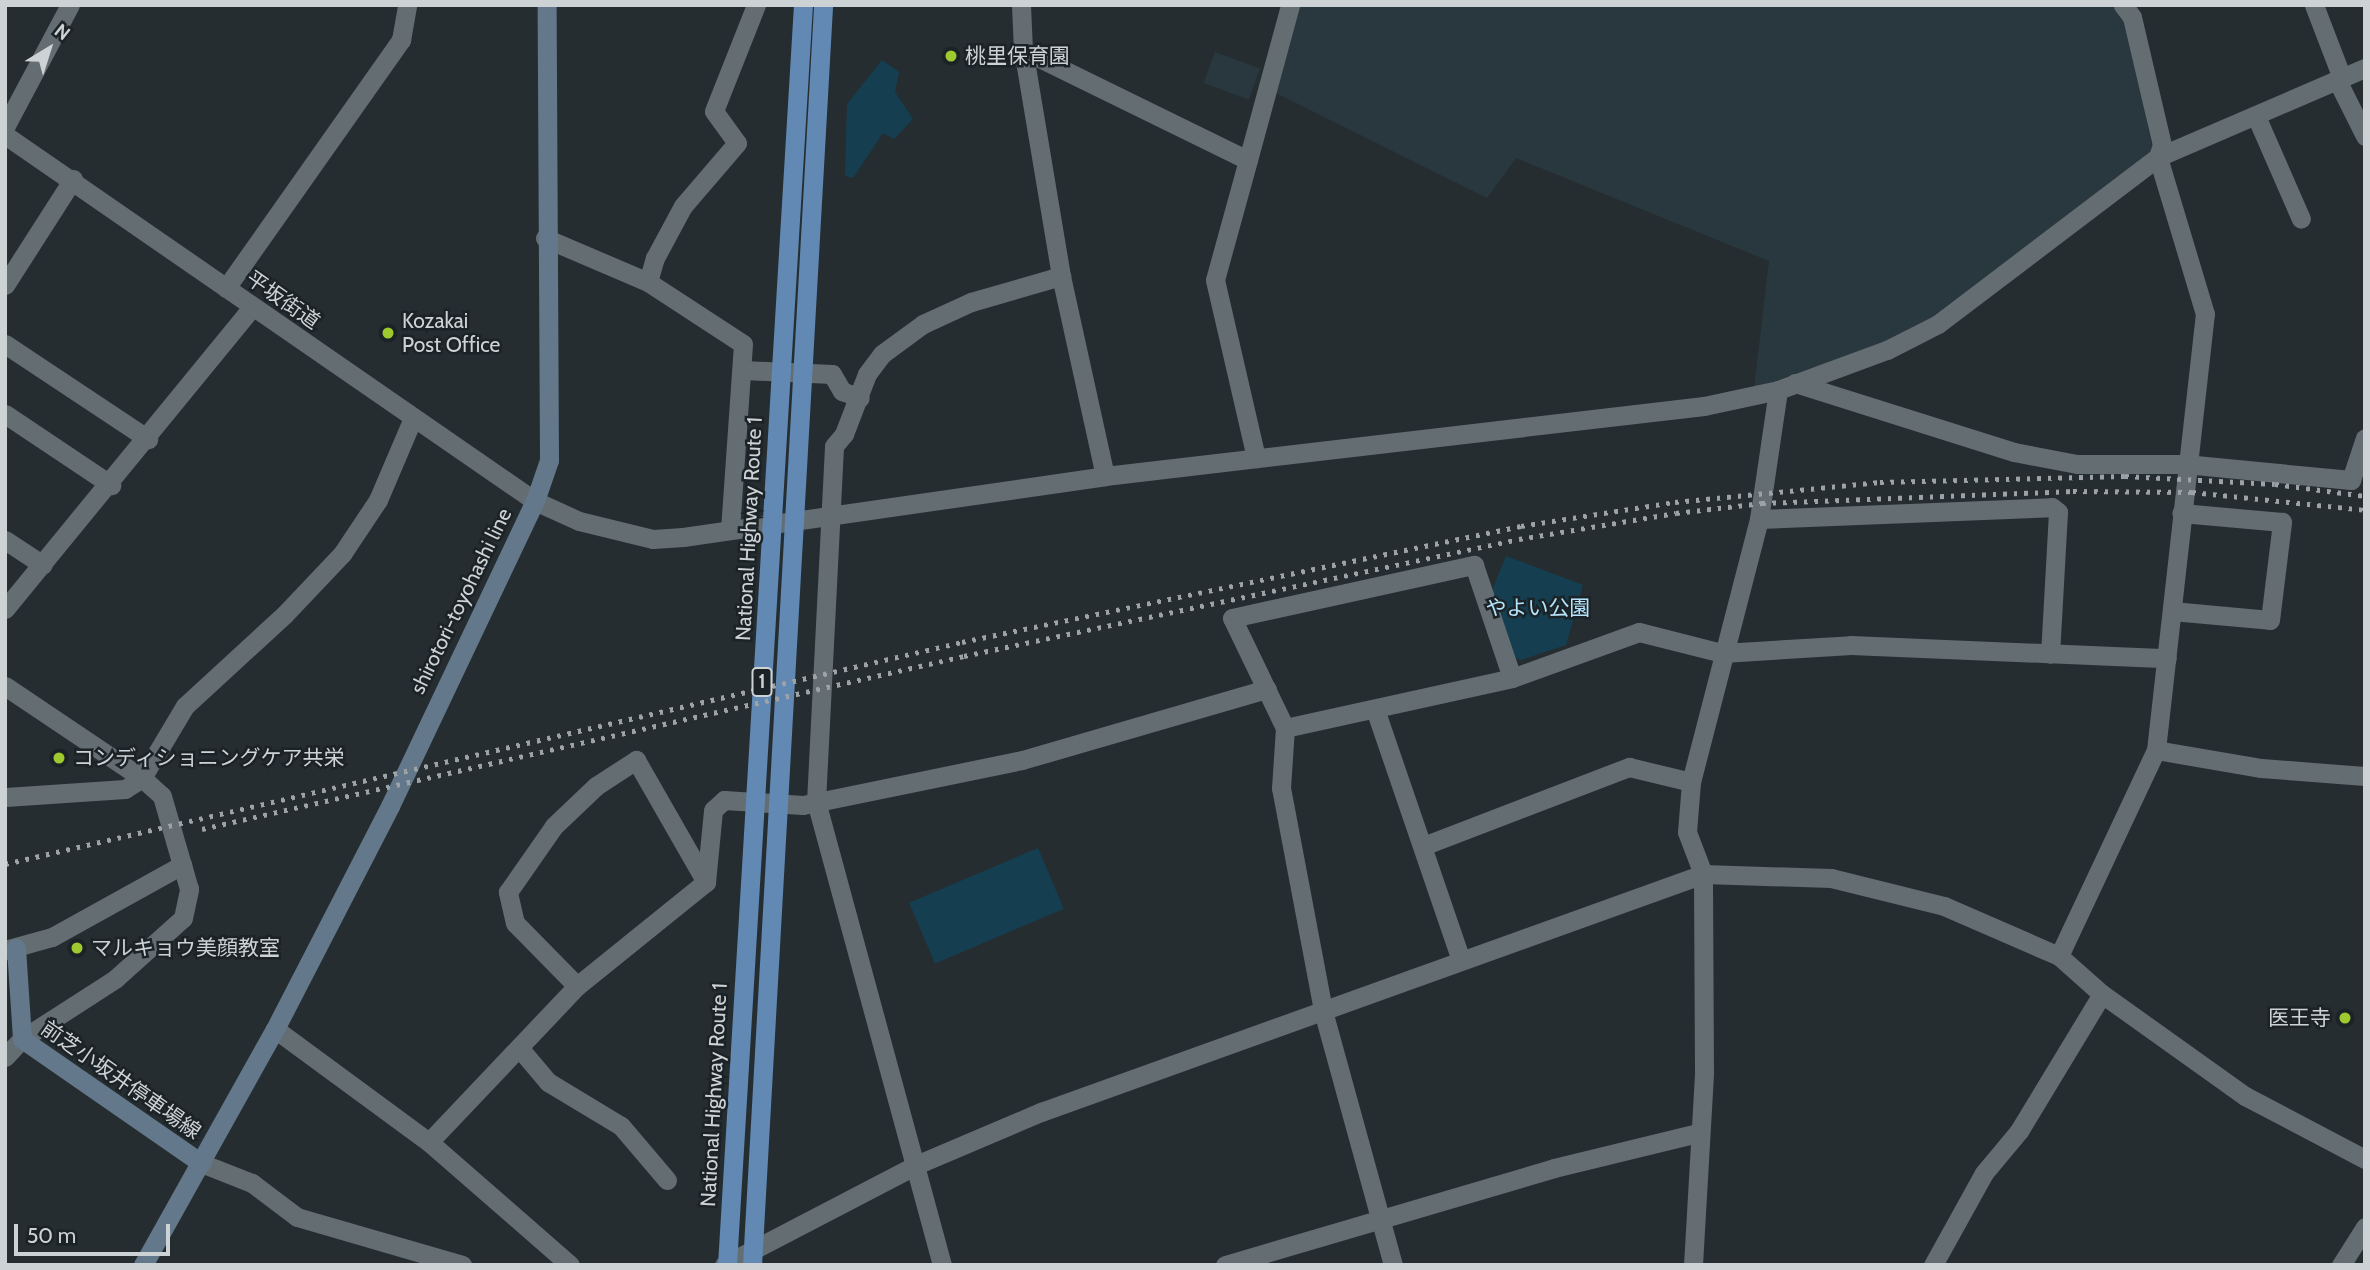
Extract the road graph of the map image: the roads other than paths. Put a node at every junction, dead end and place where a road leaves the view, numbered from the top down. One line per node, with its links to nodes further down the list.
1 (70, 5): 15 (street)
2 (407, 5): 26 (street)
3 (547, 5): 22 (main road, shirotori-toyohashi line)
4 (756, 5): 24 (street)
5 (803, 5): 89 (highway, National Highway Route 1 / 1)
6 (822, 5): 90 (highway, National Highway Route 1 / 1)
7 (1021, 5): 11 (street)
8 (1290, 5): 19 (street)
9 (2123, 5): 18 (street)
10 (2314, 5): 13 (street)
11 (1023, 50): 19 (street); 23 (street)
12 (2365, 68): 13 (street, 平坂街道)
13 (2340, 79): 14 (street, 平坂街道); 17 (street)
14 (2256, 116): 18 (street, 平坂街道); 21 (street)
15 (5, 127)
16 (5, 135): 20 (street, 平坂街道)
17 (2365, 136)
18 (2158, 157): 30 (street, 平坂街道); 37 (street)
19 (1248, 160): 36 (street)
20 (73, 179): 25 (street); 26 (street, 平坂街道)
21 (2301, 219)
22 (545, 238): 24 (street); 40 (main road, shirotori-toyohashi line)
23 (1061, 276): 31 (street); 38 (street)
24 (648, 282): 29 (street)
25 (5, 285)
26 (226, 288): 27 (street, 平坂街道)
27 (252, 307): 33 (street, 平坂街道); 35 (street)
28 (5, 344): 35 (street)
29 (749, 370): 31 (street); 44 (street)
30 (1786, 387): 36 (street, 平坂街道); 37 (street); 43 (street)
31 (860, 398): 42 (street)
32 (5, 414): 39 (street)
33 (413, 418): 40 (street, 平坂街道); 59 (street)
34 (2365, 438): 37 (street)
35 (148, 439): 39 (street)
36 (1256, 458): 38 (street, 平坂街道)
37 (2186, 464): 41 (street)
38 (1105, 476): 42 (street, 平坂街道)
39 (111, 485): 46 (street)
40 (535, 501): 44 (street, 平坂街道); 73 (main road, shirotori-toyohashi line)
41 (2181, 513): 48 (street); 48 (street)
42 (826, 517): 44 (street, 平坂街道); 62 (street)
43 (1759, 519): 49 (street); 50 (street)
44 (735, 529)
45 (5, 540): 46 (street)
46 (43, 565): 47 (street)
47 (5, 609)
48 (2172, 611): 51 (street)
49 (1722, 653): 50 (street); 52 (street); 60 (street)
50 (2050, 654): 51 (street)
51 (2167, 658): 57 (street)
52 (1512, 678): 54 (street); 55 (street)
53 (5, 687): 59 (street)
54 (1267, 689): 56 (street); 62 (street)
55 (1376, 712): 56 (street); 63 (street)
56 (1286, 728): 72 (street)
57 (2156, 750): 58 (street); 68 (street)
58 (2365, 776)
59 (142, 778): 61 (street); 64 (street)
60 (1691, 782): 63 (street); 65 (street)
61 (5, 796)
62 (809, 804): 66 (street); 81 (street)
63 (1423, 846): 69 (street)
64 (183, 864): 67 (street); 74 (street)
65 (1703, 874): 68 (street); 69 (street); 77 (street)
66 (706, 882): 70 (street); 70 (street)
67 (11, 949): 74 (main road, 前芝小坂井停車場線)
68 (2059, 956): 71 (street)
69 (1461, 960): 72 (street)
70 (577, 986): 75 (street)
71 (2102, 994): 79 (street); 85 (street)
72 (1323, 1010): 81 (street); 83 (street)
73 (275, 1029): 78 (street); 80 (main road, shirotori-toyohashi line)
74 (22, 1039): 76 (street); 80 (main road, 前芝小坂井停車場線)
75 (520, 1050): 78 (street); 82 (street)
76 (5, 1057)
77 (1698, 1133): 83 (street); 94 (street)
78 (429, 1142): 88 (street)
79 (2365, 1159)
80 (201, 1163): 86 (main road, shirotori-toyohashi line); 87 (street)
81 (916, 1165): 89 (street); 91 (street)
82 (667, 1180)
83 (1382, 1220): 92 (street); 93 (street)
84 (2365, 1227): 95 (street)
85 (1937, 1264)
86 (143, 1265)
87 (462, 1265)
88 (570, 1265)
89 (726, 1265)
90 (752, 1265)
91 (942, 1265)
92 (1225, 1265)
93 (1394, 1265)
94 (1693, 1265)
95 (2341, 1265)

